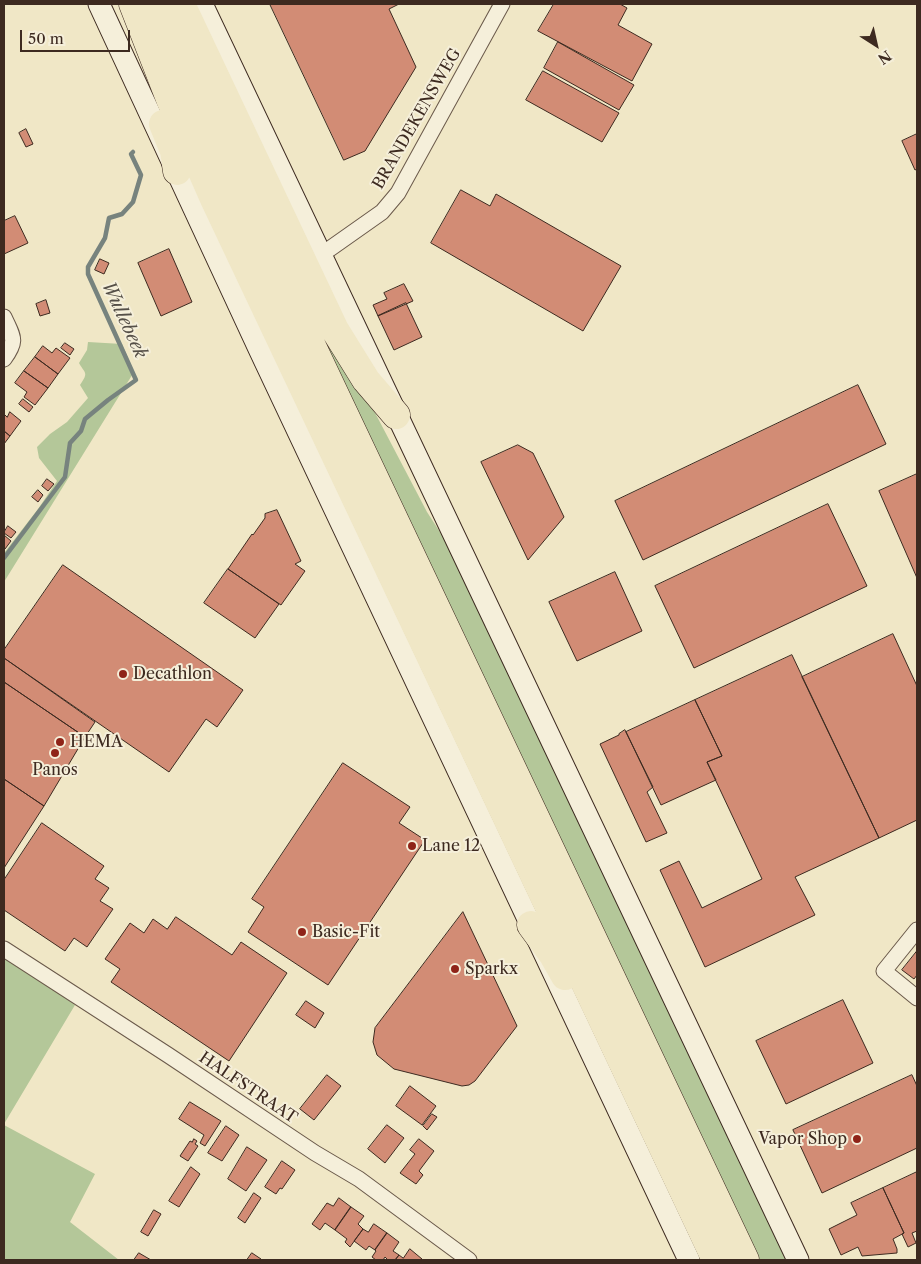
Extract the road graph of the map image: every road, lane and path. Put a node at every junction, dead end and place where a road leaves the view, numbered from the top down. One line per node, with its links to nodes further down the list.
1 (98, 4): 8 (main road)
2 (116, 4): 8 (highway)
3 (133, 4): 17 (highway)
4 (157, 4): 21 (highway)
5 (182, 4): 12 (highway)
6 (202, 4): 9 (main road)
7 (502, 4): 9 (street, BRANDEKENSWEG)
8 (177, 171): 13 (main road)
9 (321, 255): 12 (main road)
10 (4, 317): 11 (street)
11 (4, 359)
12 (396, 415): 22 (main road)
13 (531, 925): 17 (highway); 19 (main road)
14 (917, 930): 16 (street)
15 (4, 949): 18 (street, HALFSTRAAT)
16 (917, 998)
17 (612, 1040): 20 (highway)
18 (469, 1260)
19 (689, 1260)
20 (716, 1260)
21 (745, 1260)
22 (798, 1260)

